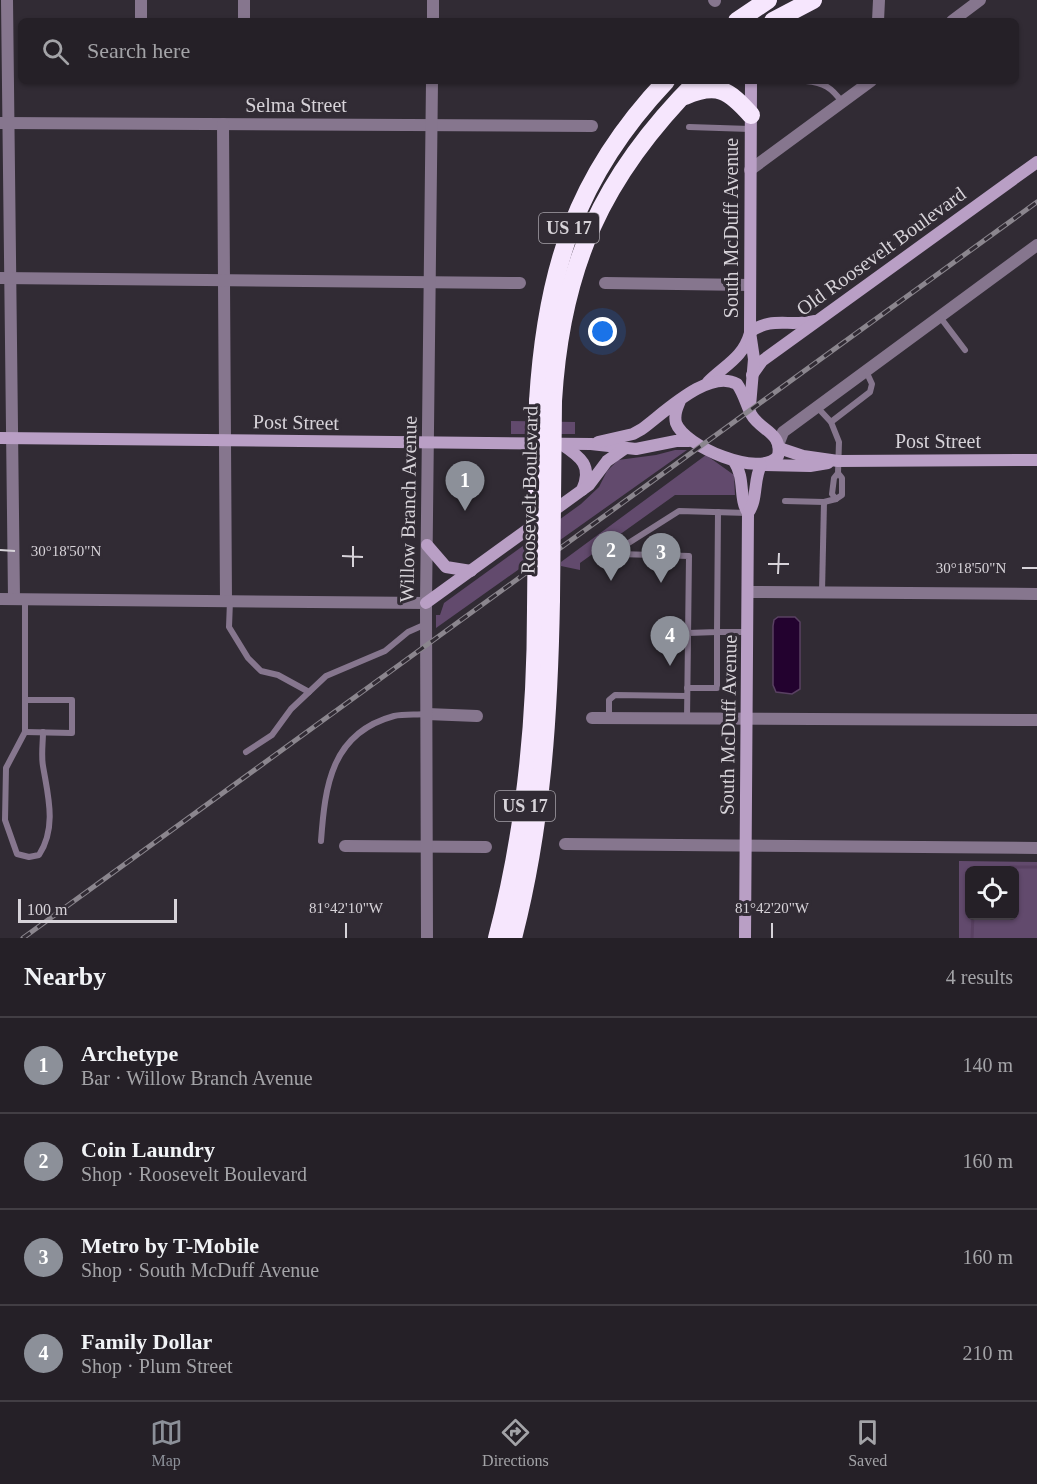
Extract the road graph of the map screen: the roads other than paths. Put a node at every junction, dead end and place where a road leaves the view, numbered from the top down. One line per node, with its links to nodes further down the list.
1 (7, 0): 25 (street)
2 (141, 0): 10 (street)
3 (244, 0): 11 (street)
4 (433, 0): 12 (street)
5 (768, 0): 9 (highway)
6 (813, 0): 13 (highway)
7 (879, 0): 14 (street)
8 (980, 0): 15 (street)
9 (748, 13)
10 (141, 18)
11 (244, 18)
12 (433, 18)
13 (783, 18)
14 (878, 18)
15 (956, 18)
16 (432, 84): 27 (street, Willow Branch Avenue)
17 (663, 84): 46 (highway, Roosevelt Boulevard / US 17)
18 (694, 84): 22 (highway, Roosevelt Boulevard / US 17)
19 (751, 84): 24 (main road, South McDuff Avenue)
20 (825, 84): 23 (lane)
21 (868, 84): 23 (street)
22 (681, 98): 24 (highway); 46 (highway, Roosevelt Boulevard / US 17)
23 (842, 102): 31 (street)
24 (750, 122): 29 (lane); 31 (main road, South McDuff Avenue)
25 (4, 123): 26 (street, Selma Street); 33 (street)
26 (223, 124): 27 (street, Selma Street); 34 (street)
27 (431, 125): 28 (street, Selma Street); 35 (street, Willow Branch Avenue)
28 (592, 126)
29 (689, 127)
30 (1037, 162): 40 (main road, Old Roosevelt Boulevard)
31 (750, 170): 38 (main road, South McDuff Avenue)
32 (1037, 245): 39 (street)
33 (5, 278): 34 (street); 53 (street)
34 (223, 280): 35 (street); 54 (street)
35 (430, 282): 36 (street); 56 (street, Willow Branch Avenue)
36 (520, 283)
37 (604, 283): 38 (street)
38 (750, 285): 41 (main road, South McDuff Avenue)
39 (940, 316): 42 (lane); 43 (street)
40 (819, 320): 41 (main road); 44 (main road, Old Roosevelt Boulevard)
41 (750, 332): 44 (main road, South McDuff Avenue); 45 (main road)
42 (965, 350)
43 (866, 371): 48 (street); 50 (lane)
44 (752, 375): 49 (main road, South McDuff Avenue)
45 (705, 385): 47 (main road); 49 (main road)
46 (546, 401): 80 (highway, Roosevelt Boulevard / US 17, bridge)
47 (680, 401): 55 (main road); 58 (main road, Post Street)
48 (817, 407): 50 (lane); 52 (street)
49 (750, 410): 51 (main road)
50 (831, 422): 64 (lane)
51 (768, 429): 52 (street); 59 (main road)
52 (783, 432): 59 (street)
53 (6, 439): 54 (main road, Post Street); 77 (street)
54 (225, 440): 56 (main road, Post Street); 78 (street)
55 (689, 441): 60 (main road, Post Street); 62 (main road, Post Street)
56 (429, 443): 57 (main road, Post Street); 71 (street, Willow Branch Avenue)
57 (561, 444): 58 (main road, Post Street); 65 (main road)
58 (591, 444): 60 (main road, Post Street)
59 (778, 446): 63 (main road); 64 (main road, Post Street)
60 (624, 449): 65 (main road)
61 (1037, 460): 64 (main road, Post Street)
62 (734, 461): 63 (main road, Post Street); 70 (main road, South McDuff Avenue)
63 (763, 465): 64 (main road, Post Street); 70 (main road, South McDuff Avenue)
64 (838, 467): 66 (lane); 66 (lane)
65 (582, 490): 72 (main road)
66 (836, 499): 68 (lane)
67 (785, 501): 68 (lane)
68 (824, 502): 74 (lane)
69 (718, 512): 70 (lane); 82 (lane); 84 (lane)
70 (748, 513): 73 (main road, South McDuff Avenue)
71 (427, 545): 72 (main road); 79 (street, Willow Branch Avenue)
72 (471, 571): 79 (main road)
73 (748, 592): 74 (street); 83 (main road, South McDuff Avenue)
74 (822, 592): 75 (street)
75 (1037, 594)
76 (0, 599): 77 (street)
77 (20, 599): 78 (street); 88 (lane)
78 (228, 601): 79 (street); 86 (lane)
79 (426, 603): 81 (street, Willow Branch Avenue)
80 (544, 604): 107 (highway, Roosevelt Boulevard / US 17); 108 (highway, Roosevelt Boulevard / US 17)
81 (427, 623): 86 (lane); 89 (street, Willow Branch Avenue)
82 (717, 632): 83 (lane); 84 (lane); 85 (lane)
83 (748, 632): 94 (main road, South McDuff Avenue)
84 (688, 633): 85 (lane)
85 (687, 688): 87 (lane)
86 (309, 692): 98 (lane)
87 (687, 696): 92 (lane); 93 (lane)
88 (25, 700): 96 (lane); 97 (lane)
89 (427, 714): 90 (street); 99 (lane); 102 (street, Willow Branch Avenue)
90 (477, 716)
91 (592, 717): 92 (street)
92 (609, 718): 93 (street)
93 (687, 719): 94 (street)
94 (747, 719): 95 (street); 103 (main road, South McDuff Avenue)
95 (1037, 720)
96 (25, 732): 97 (lane); 97 (lane)
97 (43, 732)
98 (246, 752)
99 (321, 841)
100 (564, 844): 103 (street)
101 (345, 846): 102 (street)
102 (427, 846): 104 (street); 106 (street, Willow Branch Avenue)
103 (746, 846): 105 (street); 109 (main road, South McDuff Avenue)
104 (486, 847)
105 (1037, 848)
106 (427, 938)
107 (497, 938)
108 (513, 938)
109 (745, 938)

